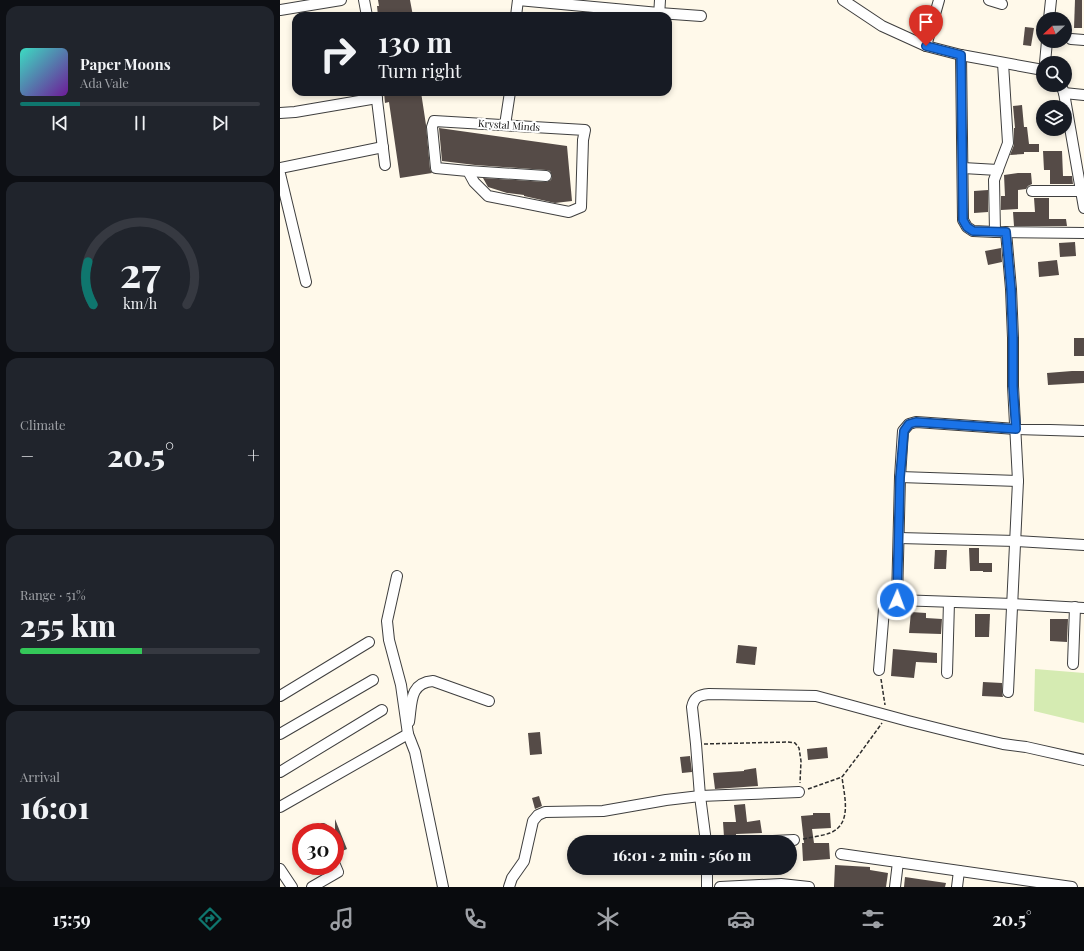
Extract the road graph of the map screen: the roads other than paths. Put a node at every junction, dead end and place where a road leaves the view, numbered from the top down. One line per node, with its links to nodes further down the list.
1 (341, 0): 10 (street)
2 (364, 0): 11 (street)
3 (518, 0): 12 (street); 13 (street)
4 (660, 0): 14 (street)
5 (843, 0): 20 (street)
6 (939, 0): 20 (street)
7 (988, 0): 9 (street)
8 (1051, 0): 15 (street)
9 (1002, 4)
10 (280, 10)
11 (366, 12)
12 (516, 12)
13 (631, 12)
14 (659, 12)
15 (1050, 12)
16 (672, 15): 17 (street)
17 (701, 16)
18 (1072, 39): 19 (street)
19 (1084, 40)
20 (926, 46): 21 (street)
21 (961, 55): 22 (street); 35 (street)
22 (1003, 63): 23 (street); 36 (street)
23 (1036, 69)
24 (1063, 92): 41 (street)
25 (1072, 92): 26 (street)
26 (1084, 95)
27 (371, 96): 30 (street)
28 (376, 96): 32 (street)
29 (510, 96): 31 (street)
30 (280, 113)
31 (506, 125): 37 (street, Krystal Minds); 37 (street, Krystal Minds)
32 (383, 147): 33 (street); 34 (street)
33 (385, 165)
34 (280, 168)
35 (963, 168): 36 (street); 43 (street)
36 (998, 170): 43 (street)
37 (468, 171): 39 (street)
38 (280, 174): 46 (street)
39 (546, 176)
40 (1032, 191): 41 (street)
41 (1081, 191): 42 (street)
42 (1084, 208)
43 (995, 232): 44 (street)
44 (1006, 232): 45 (street); 47 (street)
45 (1084, 233)
46 (306, 282)
47 (1016, 429): 48 (street); 49 (street); 50 (street)
48 (1084, 430)
49 (900, 477): 50 (street); 51 (street)
50 (1018, 481): 52 (street)
51 (899, 538): 52 (street); 55 (street)
52 (1016, 542): 53 (street); 57 (street)
53 (1084, 545)
54 (397, 576): 69 (street)
55 (897, 600): 56 (street); 61 (street)
56 (949, 602): 57 (street); 62 (street)
57 (1013, 604): 58 (street); 64 (street)
58 (1079, 608): 60 (street)
59 (370, 642): 65 (street)
60 (1074, 664)
61 (879, 670)
62 (947, 673)
63 (373, 680): 68 (street)
64 (1008, 692)
65 (280, 696)
66 (489, 702): 69 (street)
67 (382, 710): 71 (street)
68 (280, 734)
69 (408, 734): 74 (street); 85 (street)
70 (1084, 760): 73 (street)
71 (280, 772)
72 (799, 792): 73 (street)
73 (700, 796): 75 (street); 86 (street)
74 (280, 807)
75 (705, 835)
76 (841, 854): 77 (street)
77 (898, 862): 79 (street); 90 (street)
78 (280, 869): 83 (street)
79 (959, 871): 82 (street); 91 (street)
80 (333, 875): 84 (street)
81 (707, 875): 87 (street)
82 (1023, 884): 92 (street)
83 (292, 887)
84 (312, 887)
85 (443, 887)
86 (509, 887)
87 (707, 887)
88 (720, 887): 89 (street)
89 (809, 887)
90 (895, 887)
91 (957, 887)
92 (1072, 887)

